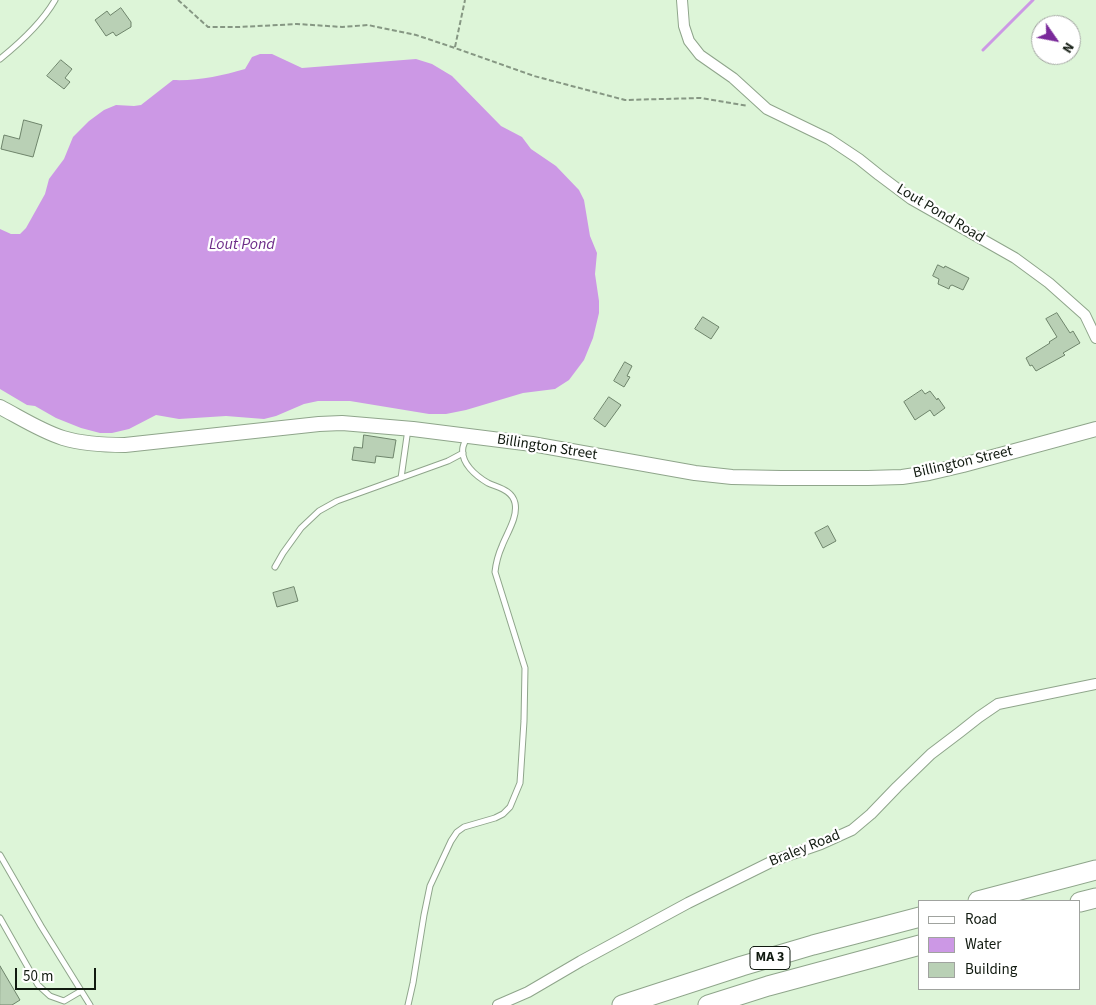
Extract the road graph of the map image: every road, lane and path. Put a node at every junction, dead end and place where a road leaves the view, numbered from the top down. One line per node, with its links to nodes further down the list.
1 (55, 0): 6 (lane)
2 (178, 0): 5 (path)
3 (465, 0): 5 (path)
4 (682, 0): 7 (street, Lout Pond Road)
5 (455, 48): 7 (path)
6 (0, 59)
7 (767, 109): 8 (street, Lout Pond Road)
8 (1096, 338)
9 (0, 407): 10 (street, Billington Street)
10 (408, 428): 12 (street, Billington Street); 14 (lane)
11 (1096, 429): 12 (street, Billington Street)
12 (467, 436): 13 (lane)
13 (463, 453): 14 (lane); 27 (lane)
14 (401, 478): 15 (lane)
15 (275, 567)
16 (1096, 684): 28 (street, Braley Road)
17 (0, 855): 25 (lane)
18 (1096, 870): 20 (highway)
19 (1096, 898): 21 (highway)
20 (982, 900)
21 (1081, 902)
22 (0, 918): 25 (lane)
23 (918, 918): 29 (highway, MA 3)
24 (918, 946): 30 (highway, MA 3)
25 (82, 991): 26 (lane)
26 (90, 1005)
27 (408, 1005)
28 (498, 1005)
29 (622, 1005)
30 (708, 1005)

